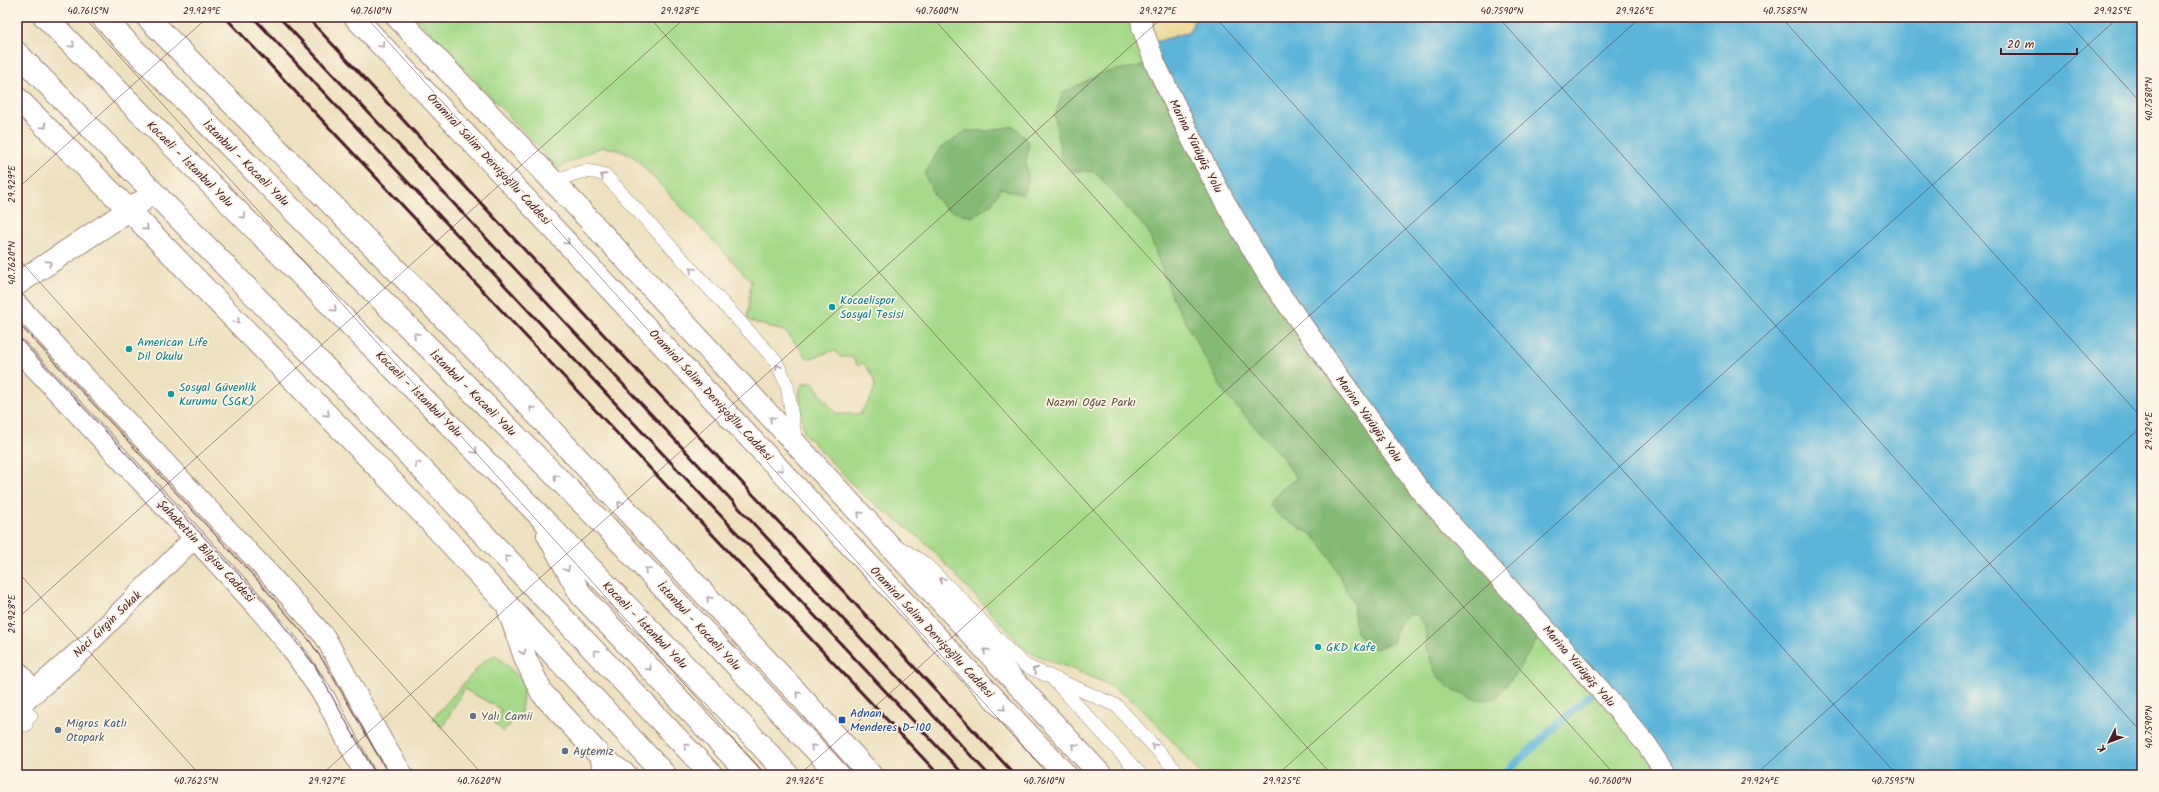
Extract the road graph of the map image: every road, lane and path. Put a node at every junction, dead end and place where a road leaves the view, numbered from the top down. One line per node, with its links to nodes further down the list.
1 (45, 17): 16 (main road, Kocaeli - İstanbul Yolu, one-way to 16)
2 (102, 17): 33 (main road, İstanbul - Kocaeli Yolu, one-way to 2)
3 (147, 17): 34 (main road, one-way to 3)
4 (355, 17): 35 (main road, Oramiral Salim Dervişoğllu Caddesi, one-way to 35)
5 (397, 17): 9 (main road)
6 (1140, 17): 39 (street, Marina Yürüyüş Yolu)
7 (17, 53): 10 (main road)
8 (17, 98): 11 (main road, one-way to 11)
9 (554, 182): 15 (main road, one-way to 9); 15 (lane, one-way to 9)
10 (152, 192): 11 (main road); 30 (main road, one-way to 10)
11 (130, 211): 12 (main road, one-way to 11); 19 (main road, one-way to 19)
12 (17, 284)
13 (17, 304): 27 (street)
14 (17, 349): 18 (street, Şahabettin Bilgisu Caddesi)
15 (797, 445): 17 (main road, one-way to 15)
16 (534, 510): 31 (main road, one-way to 31); 32 (main road, Kocaeli - İstanbul Yolu)
17 (880, 536): 22 (lane, one-way to 17); 36 (main road, one-way to 17)
18 (194, 538): 20 (street, Naci Girgin Sokak); 26 (street, Şahabettin Bilgisu Caddesi)
19 (506, 602): 25 (main road, one-way to 25); 29 (main road)
20 (82, 649): 23 (main road, Naci Girgin Sokak)
21 (17, 672): 23 (main road)
22 (1051, 677): 37 (lane); 38 (lane, one-way to 22)
23 (34, 692): 24 (main road, Naci Girgin Sokak)
24 (22, 715)
25 (603, 767): 28 (main road)
26 (365, 775)
27 (404, 775)
28 (626, 775)
29 (665, 775)
30 (712, 775)
31 (750, 775)
32 (788, 775)
33 (839, 775)
34 (871, 775)
35 (1066, 775)
36 (1101, 775)
37 (1141, 775)
38 (1180, 775)
39 (1667, 775)

